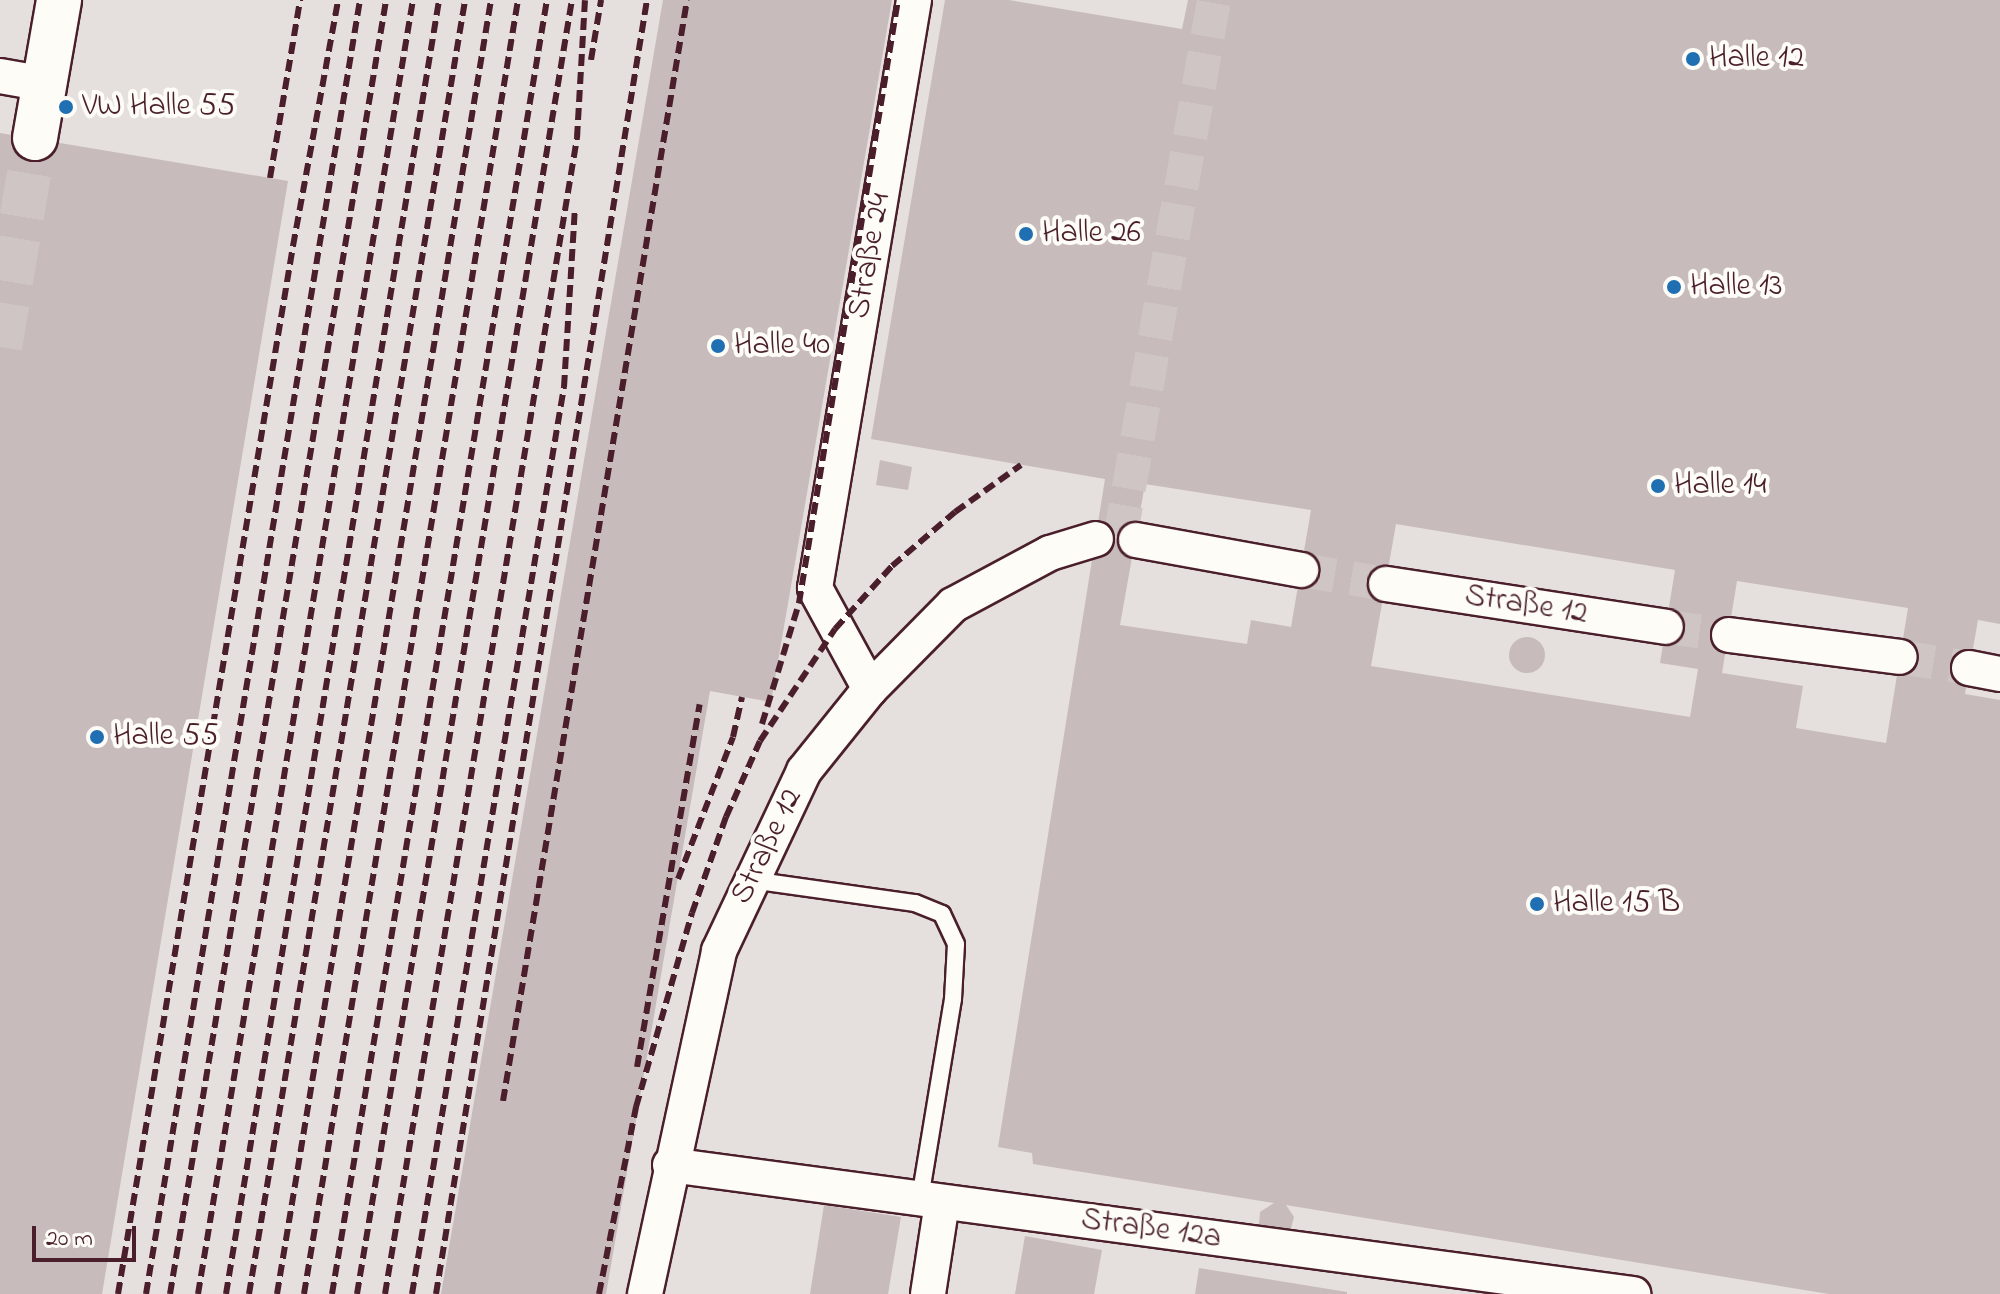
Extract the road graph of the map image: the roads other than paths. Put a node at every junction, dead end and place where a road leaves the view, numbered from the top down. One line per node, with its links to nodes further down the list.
1 (59, 0): 4 (street)
2 (914, 0): 13 (street, Straße 24)
3 (0, 76): 4 (street)
4 (45, 84): 5 (street)
5 (35, 138)
6 (1096, 539): 13 (street, Straße 12)
7 (1136, 540): 8 (street)
8 (1301, 570)
9 (1386, 584): 10 (street, Straße 12)
10 (1666, 627)
11 (1729, 635): 12 (street)
12 (1900, 657)
13 (870, 689): 14 (street, Straße 12)
14 (751, 880): 15 (street, Straße 12); 16 (lane)
15 (670, 1165): 16 (street, Straße 12a); 17 (street, Straße 12)
16 (931, 1200): 18 (street); 19 (street, Straße 12a)
17 (645, 1294)
18 (928, 1294)
19 (1633, 1294)

